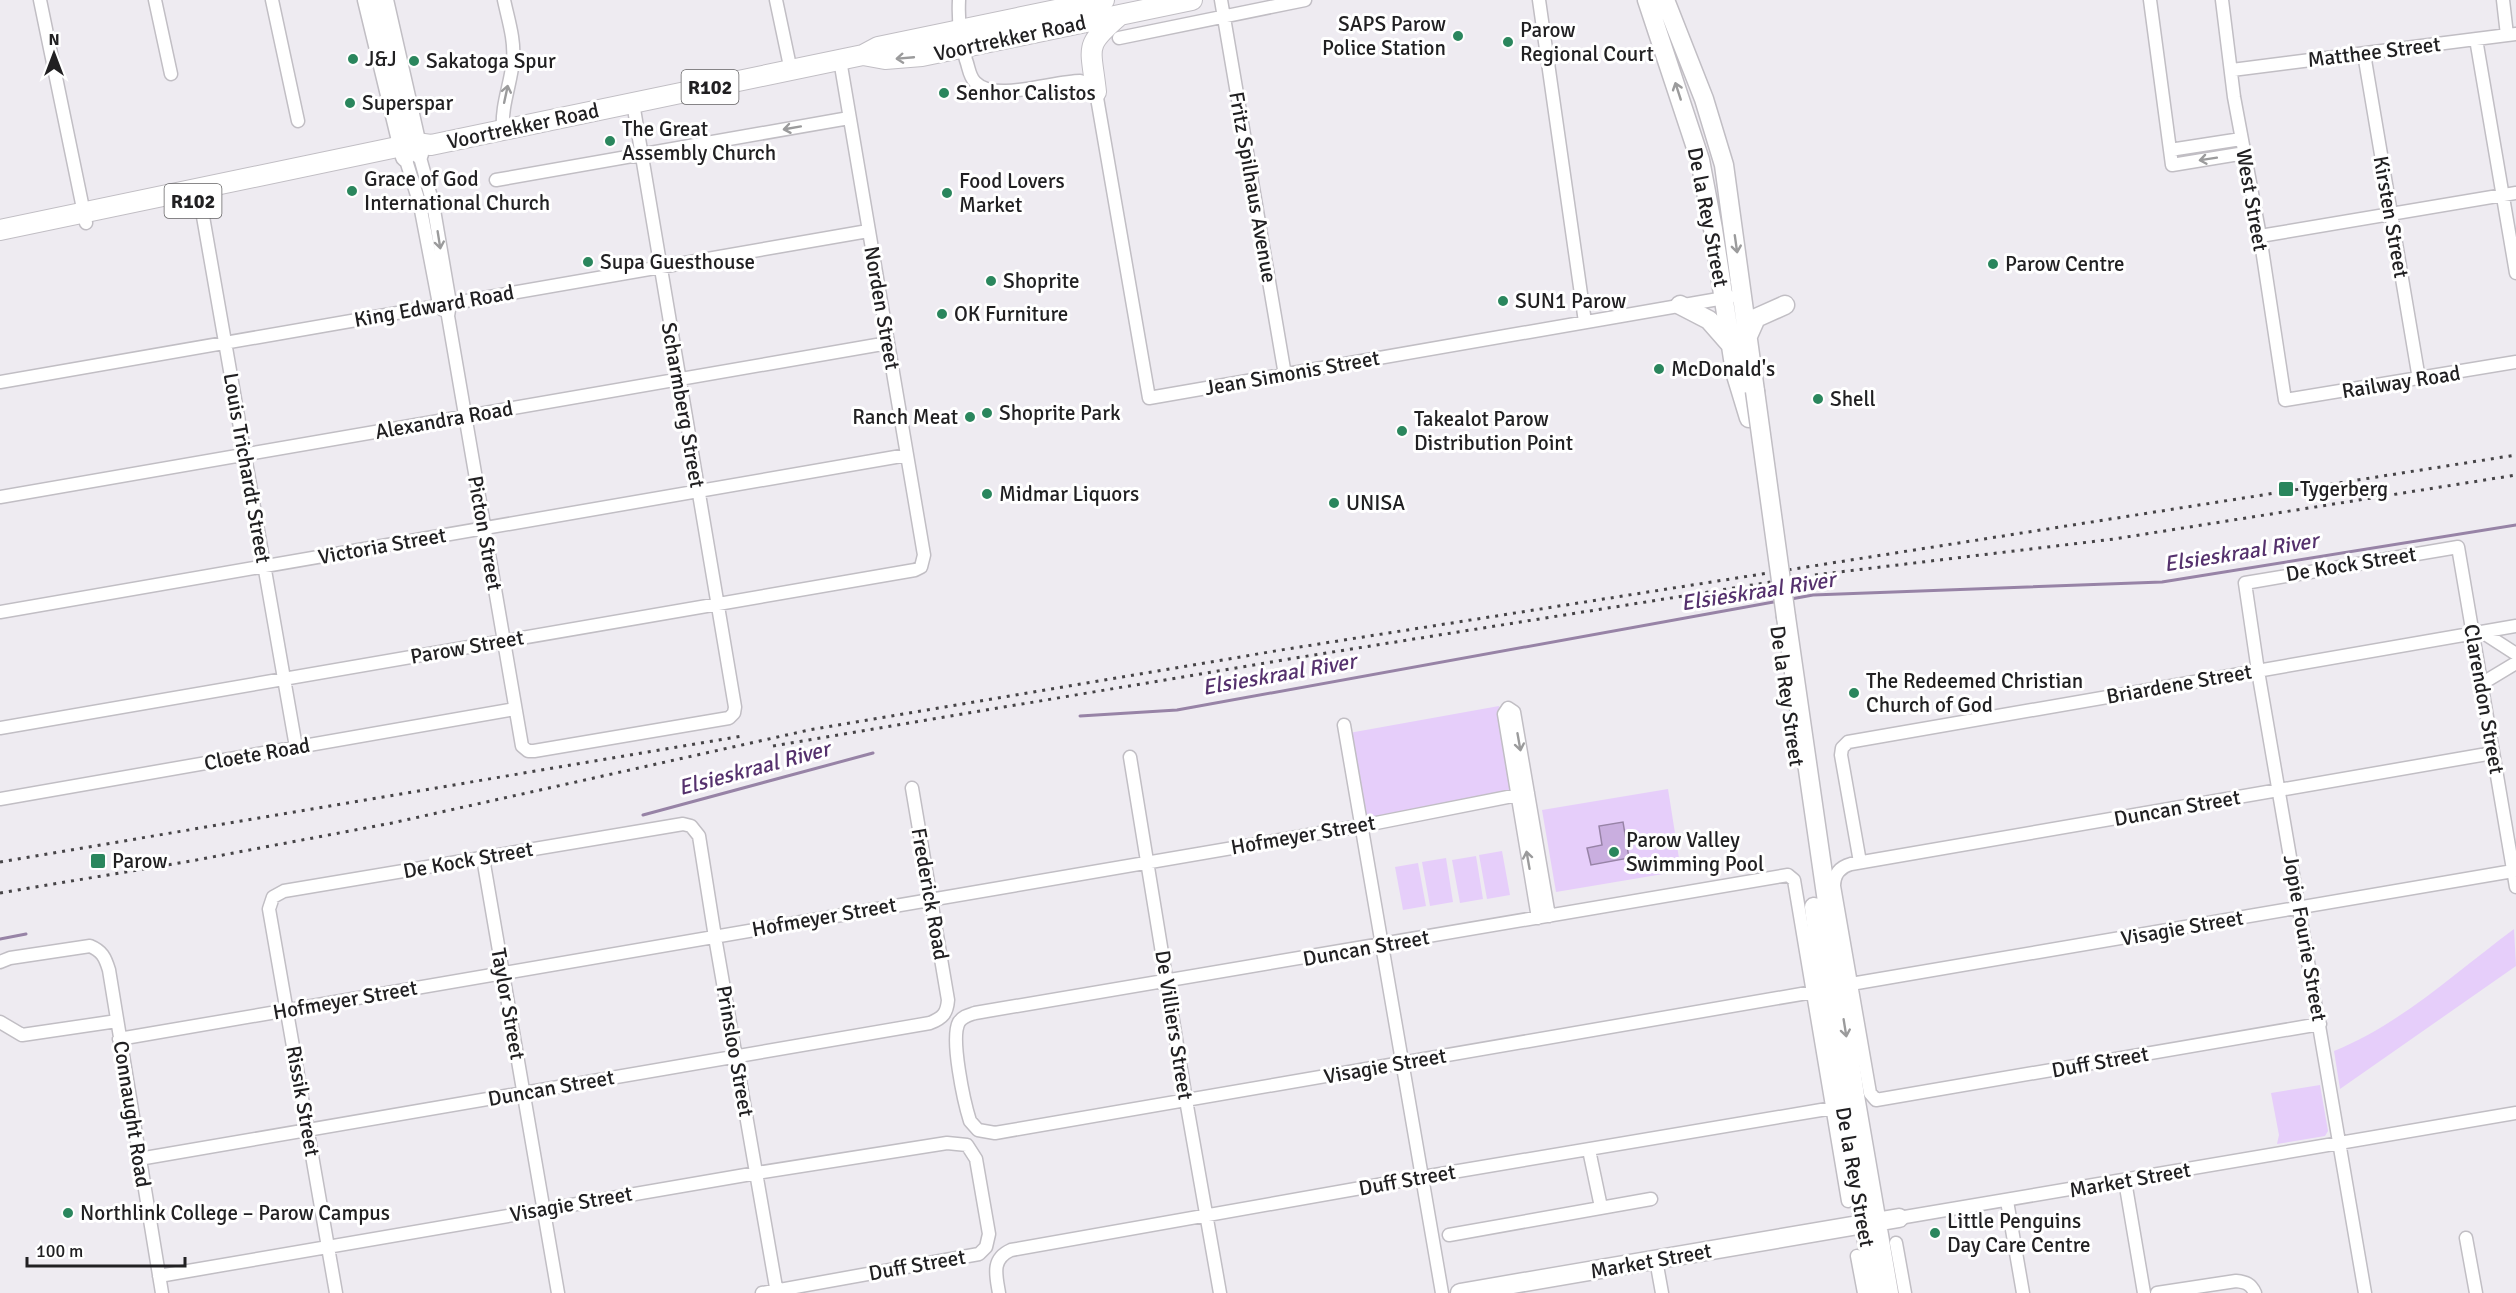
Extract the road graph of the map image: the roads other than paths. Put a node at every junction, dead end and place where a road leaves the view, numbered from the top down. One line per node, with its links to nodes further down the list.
1 (40, 0): 46 (street)
2 (155, 0): 29 (street)
3 (272, 0): 34 (street)
4 (367, 0): 37 (main road)
5 (384, 0): 37 (main road)
6 (504, 0): 35 (street, one-way to 6)
7 (776, 0): 28 (street)
8 (959, 0): 23 (street)
9 (1104, 0): 23 (main road, Voortrekker Road / R102)
10 (1192, 0): 19 (main road, Voortrekker Road / R102)
11 (1221, 0): 20 (street, Fritz Spilhaus Avenue)
12 (1305, 0): 20 (street)
13 (1539, 0): 59 (street)
14 (1647, 0): 47 (main road, De la Rey Street, one-way to 14)
15 (1665, 0): 31 (main road, De la Rey Street)
16 (2150, 0): 38 (street)
17 (2222, 0): 27 (street, West Street)
18 (2503, 0): 21 (street)
19 (1120, 15): 23 (main road, Voortrekker Road / R102); 30 (main road)
20 (1224, 16): 22 (street); 65 (street, Fritz Spilhaus Avenue)
21 (2512, 34): 24 (street, Matthee Street)
22 (1119, 38)
23 (961, 39): 26 (main road, Voortrekker Road / R102); 30 (street)
24 (2476, 39): 25 (street, Matthee Street); 44 (street)
25 (2364, 54): 27 (street, Matthee Street); 45 (street, Kirsten Street)
26 (840, 60): 28 (main road, Voortrekker Road / R102); 33 (street, Norden Street)
27 (2232, 70): 36 (street, West Street)
28 (791, 71): 32 (main road, Voortrekker Road / R102)
29 (171, 74)
30 (1096, 92): 65 (street, Jean Simonis Street)
31 (1704, 99): 47 (main road); 54 (main road, De la Rey Street, one-way to 54)
32 (633, 103): 35 (main road, Voortrekker Road / R102); 40 (street, Scharmberg Street)
33 (849, 118): 40 (street, one-way to 40); 49 (street, Norden Street)
34 (297, 121)
35 (503, 130): 37 (main road, Voortrekker Road / R102)
36 (2241, 139): 38 (street); 39 (street, West Street)
37 (415, 149): 43 (main road, Voortrekker Road / R102); 58 (street, Picton Street)
38 (2170, 150): 39 (street, one-way to 38)
39 (2245, 153): 50 (street, West Street)
40 (640, 154): 41 (street); 52 (street, Scharmberg Street)
41 (496, 180)
42 (2516, 193): 44 (street)
43 (199, 194): 46 (main road, Voortrekker Road / R102); 61 (street, Louis Trichardt Street)
44 (2503, 195): 45 (street); 53 (street)
45 (2390, 214): 50 (street); 67 (street, Kirsten Street)
46 (85, 218): 48 (main road, Voortrekker Road / R102); 51 (main road, Voortrekker Road / R102)
47 (1713, 229): 55 (main road, De la Rey Street)
48 (0, 230)
49 (868, 231): 52 (street, King Edward Road); 62 (street, Norden Street)
50 (2260, 236): 69 (street, West Street)
51 (0, 242)
52 (660, 268): 58 (street, King Edward Road); 66 (street, Scharmberg Street)
53 (2516, 273)
54 (1742, 295): 55 (street, Jean Simonis Street); 60 (main road, De la Rey Street)
55 (1724, 298): 56 (street, Jean Simonis Street); 63 (main road, De la Rey Street)
56 (1680, 305): 59 (street, Jean Simonis Street); 63 (main road)
57 (1785, 305): 60 (main road)
58 (446, 308): 61 (street, King Edward Road); 70 (street, Picton Street)
59 (1585, 322): 65 (street, Jean Simonis Street)
60 (1748, 336): 82 (main road, De la Rey Street, bridge)
61 (225, 343): 68 (street, King Edward Road); 71 (street, Louis Trichardt Street)
62 (888, 343): 66 (street, Alexandra Road); 72 (street, Norden Street)
63 (1730, 344): 82 (main road, De la Rey Street)
64 (2516, 362): 67 (street, Railway Road)
65 (1285, 375)
66 (679, 379): 70 (street, Alexandra Road); 73 (street, Scharmberg Street)
67 (2419, 379): 69 (street, Railway Road)
68 (0, 382)
69 (2285, 400)
70 (465, 416): 71 (street, Alexandra Road); 75 (street, Picton Street)
71 (245, 454): 74 (street, Alexandra Road); 78 (street, Louis Trichardt Street)
72 (907, 455): 73 (street, Victoria Street); 77 (street, Norden Street)
73 (698, 491): 75 (street, Victoria Street); 80 (street, Scharmberg Street)
74 (0, 497)
75 (484, 528): 78 (street, Victoria Street); 85 (street, Picton Street)
76 (2458, 548): 79 (street, De Kock Street); 84 (street, Clarendon Street)
77 (924, 555): 80 (street, Parow Street)
78 (265, 567): 81 (street, Victoria Street); 89 (street, Louis Trichardt Street)
79 (2245, 583): 88 (street, Jopie Fourie Street)
80 (718, 604): 85 (street, Parow Street); 95 (street, Scharmberg Street)
81 (0, 612)
82 (1781, 617): 149 (main road, De la Rey Street)
83 (2516, 626): 84 (street, Briardene Street)
84 (2477, 633): 86 (street); 88 (street, Briardene Street); 90 (street, Clarendon Street)
85 (504, 641): 89 (street, Parow Street); 91 (street, Picton Street)
86 (2516, 654)
87 (2516, 663): 90 (street)
88 (2258, 671): 99 (street, Jopie Fourie Street); 106 (street, Briardene Street)
89 (285, 679): 93 (street, Parow Street); 94 (street, Louis Trichardt Street)
90 (2481, 684): 96 (street, Clarendon Street)
91 (515, 709): 94 (street, Cloete Road); 95 (street, Picton Street)
92 (1344, 725): 103 (street)
93 (0, 728)
94 (296, 747): 101 (street, Cloete Road)
95 (525, 749)
96 (2493, 753): 99 (street, Duncan Street); 107 (street, Clarendon Street)
97 (1130, 757): 105 (street, De Villiers Street)
98 (912, 788): 110 (street, Frederick Road)
99 (2280, 790): 106 (street, Duncan Street); 111 (street, Jopie Fourie Street)
100 (1523, 794): 100 (street, one-way to 100); 103 (street, Hofmeyer Street); 113 (street)
101 (0, 799)
102 (678, 824): 104 (street, De Kock Street); 114 (street, Prinsloo Street)
103 (1361, 826): 105 (street, Hofmeyer Street); 115 (street)
104 (483, 858): 112 (street, De Kock Street); 117 (street, Taylor Street)
105 (1146, 862): 110 (street, Hofmeyer Street); 118 (street, De Villiers Street)
106 (1860, 862): 119 (street, De la Rey Street)
107 (2513, 871): 109 (street, Clarendon Street); 111 (street, Visagie Street)
108 (1791, 876): 113 (street, Duncan Street); 120 (street, De la Rey Street)
109 (2516, 887)
110 (932, 898): 114 (street, Hofmeyer Street); 121 (street, Frederick Road)
111 (2300, 908): 119 (street, Visagie Street); 125 (street, Jopie Fourie Street)
112 (269, 909): 122 (street, Rissik Street)
113 (1543, 917): 115 (street, Duncan Street)
114 (715, 937): 117 (street, Hofmeyer Street); 127 (street, Prinsloo Street)
115 (1382, 945): 118 (street, Duncan Street); 128 (street)
116 (0, 962): 124 (street, Connaught Road)
117 (503, 973): 122 (street, Hofmeyer Street); 129 (street, Taylor Street)
118 (1166, 982): 130 (street, De Villiers Street); 133 (street, Duncan Street)
119 (1851, 984): 131 (street, De la Rey Street)
120 (1813, 992): 128 (street, Visagie Street); 132 (street, De la Rey Street)
121 (948, 1000): 127 (street, Duncan Street)
122 (287, 1010): 126 (street, Hofmeyer Street); 135 (street, Rissik Street)
123 (0, 1022): 124 (street)
124 (117, 1022): 126 (street, Connaught Road)
125 (2320, 1024): 131 (street, Duff Street); 136 (street, Jopie Fourie Street)
126 (119, 1039): 138 (street, Connaught Road)
127 (737, 1056): 129 (street, Duncan Street); 139 (street, Prinsloo Street)
128 (1403, 1062): 130 (street, Visagie Street); 140 (street)
129 (523, 1092): 135 (street, Duncan Street); 146 (street, Taylor Street)
130 (1186, 1100): 133 (street, Visagie Street); 147 (street, De Villiers Street)
131 (1879, 1100)
132 (1833, 1108): 137 (street, Duff Street); 143 (street, De la Rey Street)
133 (968, 1113)
134 (2516, 1113): 136 (street, Market Street)
135 (308, 1130): 138 (street, Duncan Street); 154 (street, Rissik Street)
136 (2339, 1144): 141 (street, Market Street); 176 (street, Jopie Fourie Street)
137 (1589, 1150): 140 (street, Duff Street); 145 (street)
138 (139, 1159): 157 (street, Connaught Road)
139 (757, 1173): 146 (street, Visagie Street); 150 (street, Visagie Street); 158 (street, Prinsloo Street)
140 (1423, 1177): 147 (street, Duff Street); 165 (street)
141 (2125, 1181): 144 (street, Market Street); 173 (street)
142 (1651, 1199): 145 (street)
143 (1848, 1201)
144 (2007, 1201): 148 (street, Market Street); 172 (street)
145 (1601, 1207): 151 (street)
146 (543, 1209): 154 (street, Visagie Street); 161 (street, Taylor Street)
147 (1207, 1216): 163 (street, Duff Street); 164 (street, De Villiers Street)
148 (1899, 1218): 149 (main road, Market Street)
149 (1870, 1223): 156 (main road, Market Street); 169 (main road, De la Rey Street); 170 (main road, De la Rey Street)
150 (989, 1234): 158 (street, Duff Street)
151 (1449, 1235)
152 (2466, 1238): 177 (street)
153 (1896, 1243): 171 (street, De la Rey Street)
154 (328, 1247): 157 (street, Visagie Street); 160 (street, Rissik Street)
155 (1857, 1256): 168 (street, De la Rey Street)
156 (1656, 1260): 166 (main road, Market Street); 167 (street)
157 (159, 1276): 159 (street, Connaught Road)
158 (777, 1292): 162 (street, Duff Street)
159 (162, 1293)
160 (336, 1293)
161 (558, 1293)
162 (762, 1293)
163 (999, 1293)
164 (1220, 1293)
165 (1442, 1293)
166 (1460, 1293)
167 (1662, 1293)
168 (1864, 1293)
169 (1875, 1293)
170 (1889, 1293)
171 (1905, 1293)
172 (2024, 1293)
173 (2144, 1293)
174 (2157, 1293): 175 (street)
175 (2255, 1293)
176 (2365, 1293)
177 (2476, 1293)

